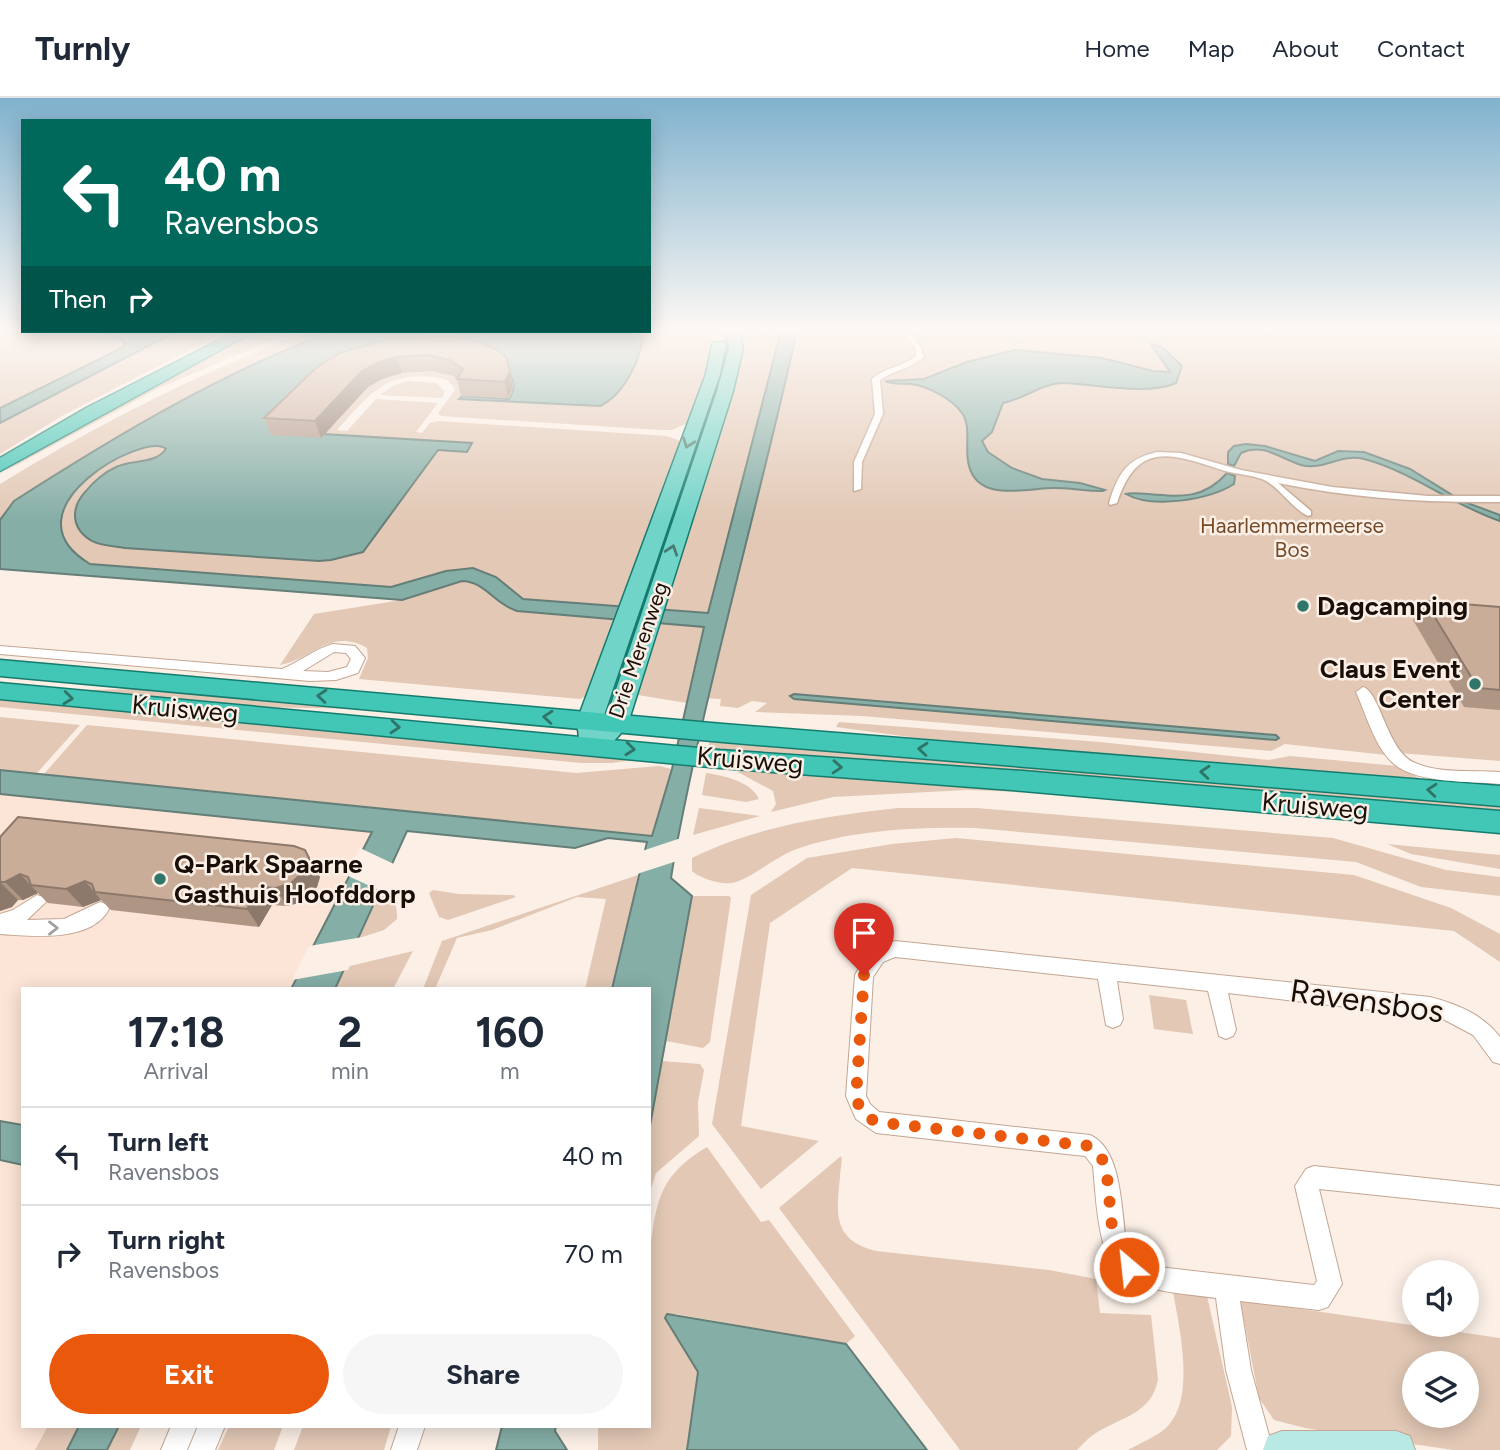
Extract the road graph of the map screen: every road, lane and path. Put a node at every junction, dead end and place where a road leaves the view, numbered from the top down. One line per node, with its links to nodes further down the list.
1 (109, 394): 6 (highway)
2 (125, 394): 7 (highway)
3 (706, 394): 20 (main road, Drie Merenweg, one-way to 20)
4 (724, 394): 19 (main road, Drie Merenweg, one-way to 4)
5 (877, 394): 9 (street)
6 (0, 456)
7 (0, 466)
8 (1266, 478): 10 (street); 12 (street); 13 (street)
9 (857, 489)
10 (1462, 499): 11 (street)
11 (1500, 499)
12 (1113, 503)
13 (1308, 513)
14 (0, 650): 16 (street, Kruisweg)
15 (0, 668): 20 (highway, Kruisweg, one-way to 15)
16 (283, 674)
17 (0, 691): 20 (highway, Kruisweg, one-way to 20)
18 (1363, 692): 23 (street)
19 (616, 723): 20 (highway, Kruisweg); 21 (highway, Kruisweg)
20 (591, 733): 21 (highway, Kruisweg, one-way to 21)
21 (671, 741): 22 (highway, Kruisweg)
22 (722, 746): 24 (highway, Kruisweg, one-way to 22); 25 (highway, Kruisweg, one-way to 25)
23 (1500, 778)
24 (1500, 796)
25 (1500, 822)
26 (37, 902): 28 (street)
27 (100, 909): 28 (street, one-way to 27)
28 (0, 924)
29 (1106, 970): 30 (street, Ravensbos); 31 (street); 35 (street, Ravensbos)
30 (1216, 982): 32 (street); 33 (street, Ravensbos)
31 (1113, 1019)
32 (1226, 1030)
33 (1500, 1055)
34 (1500, 1197): 35 (street, Ravensbos)
35 (1227, 1288): 42 (street)
36 (183, 1428): 39 (street)
37 (211, 1428): 40 (street)
38 (411, 1428): 41 (street)
39 (174, 1450)
40 (201, 1450)
41 (404, 1450)
42 (1260, 1450)
43 (1282, 1450): 44 (main road)
44 (1396, 1450)

